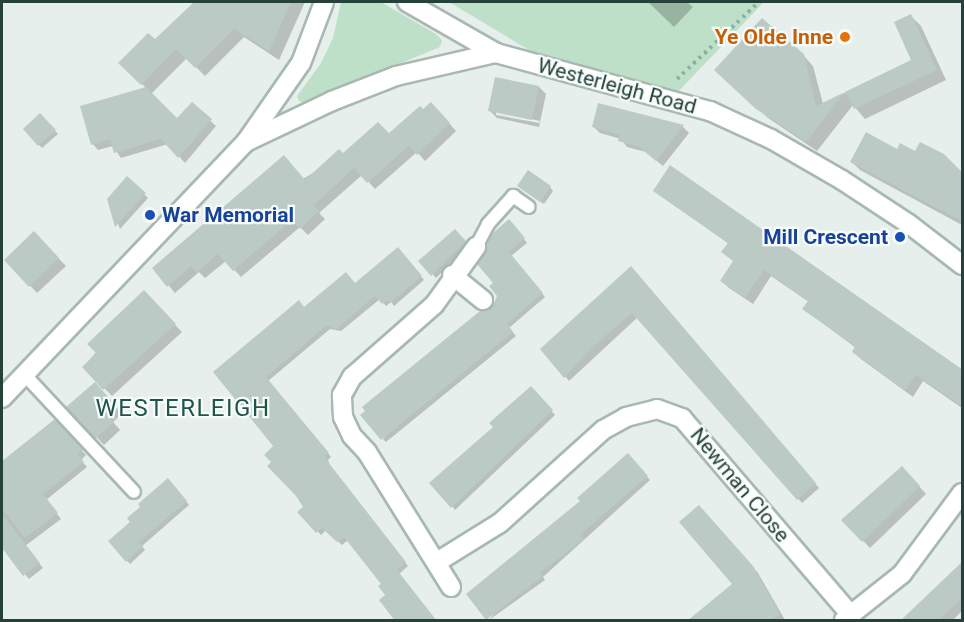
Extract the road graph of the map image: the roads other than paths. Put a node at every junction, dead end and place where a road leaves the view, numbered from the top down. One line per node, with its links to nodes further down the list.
1 (324, 2): 4 (street)
2 (407, 2): 3 (street)
3 (496, 53): 4 (street, Westerleigh Road); 7 (street, Westerleigh Road)
4 (246, 142): 10 (street)
5 (529, 207): 6 (lane)
6 (476, 247): 8 (street)
7 (963, 265)
8 (452, 275): 9 (street); 14 (street)
9 (483, 300)
10 (24, 374): 11 (street); 12 (lane)
11 (2, 398)
12 (134, 492)
13 (963, 493): 16 (street)
14 (437, 562): 15 (street); 16 (street, Newman Close)
15 (451, 587)
16 (848, 618)

